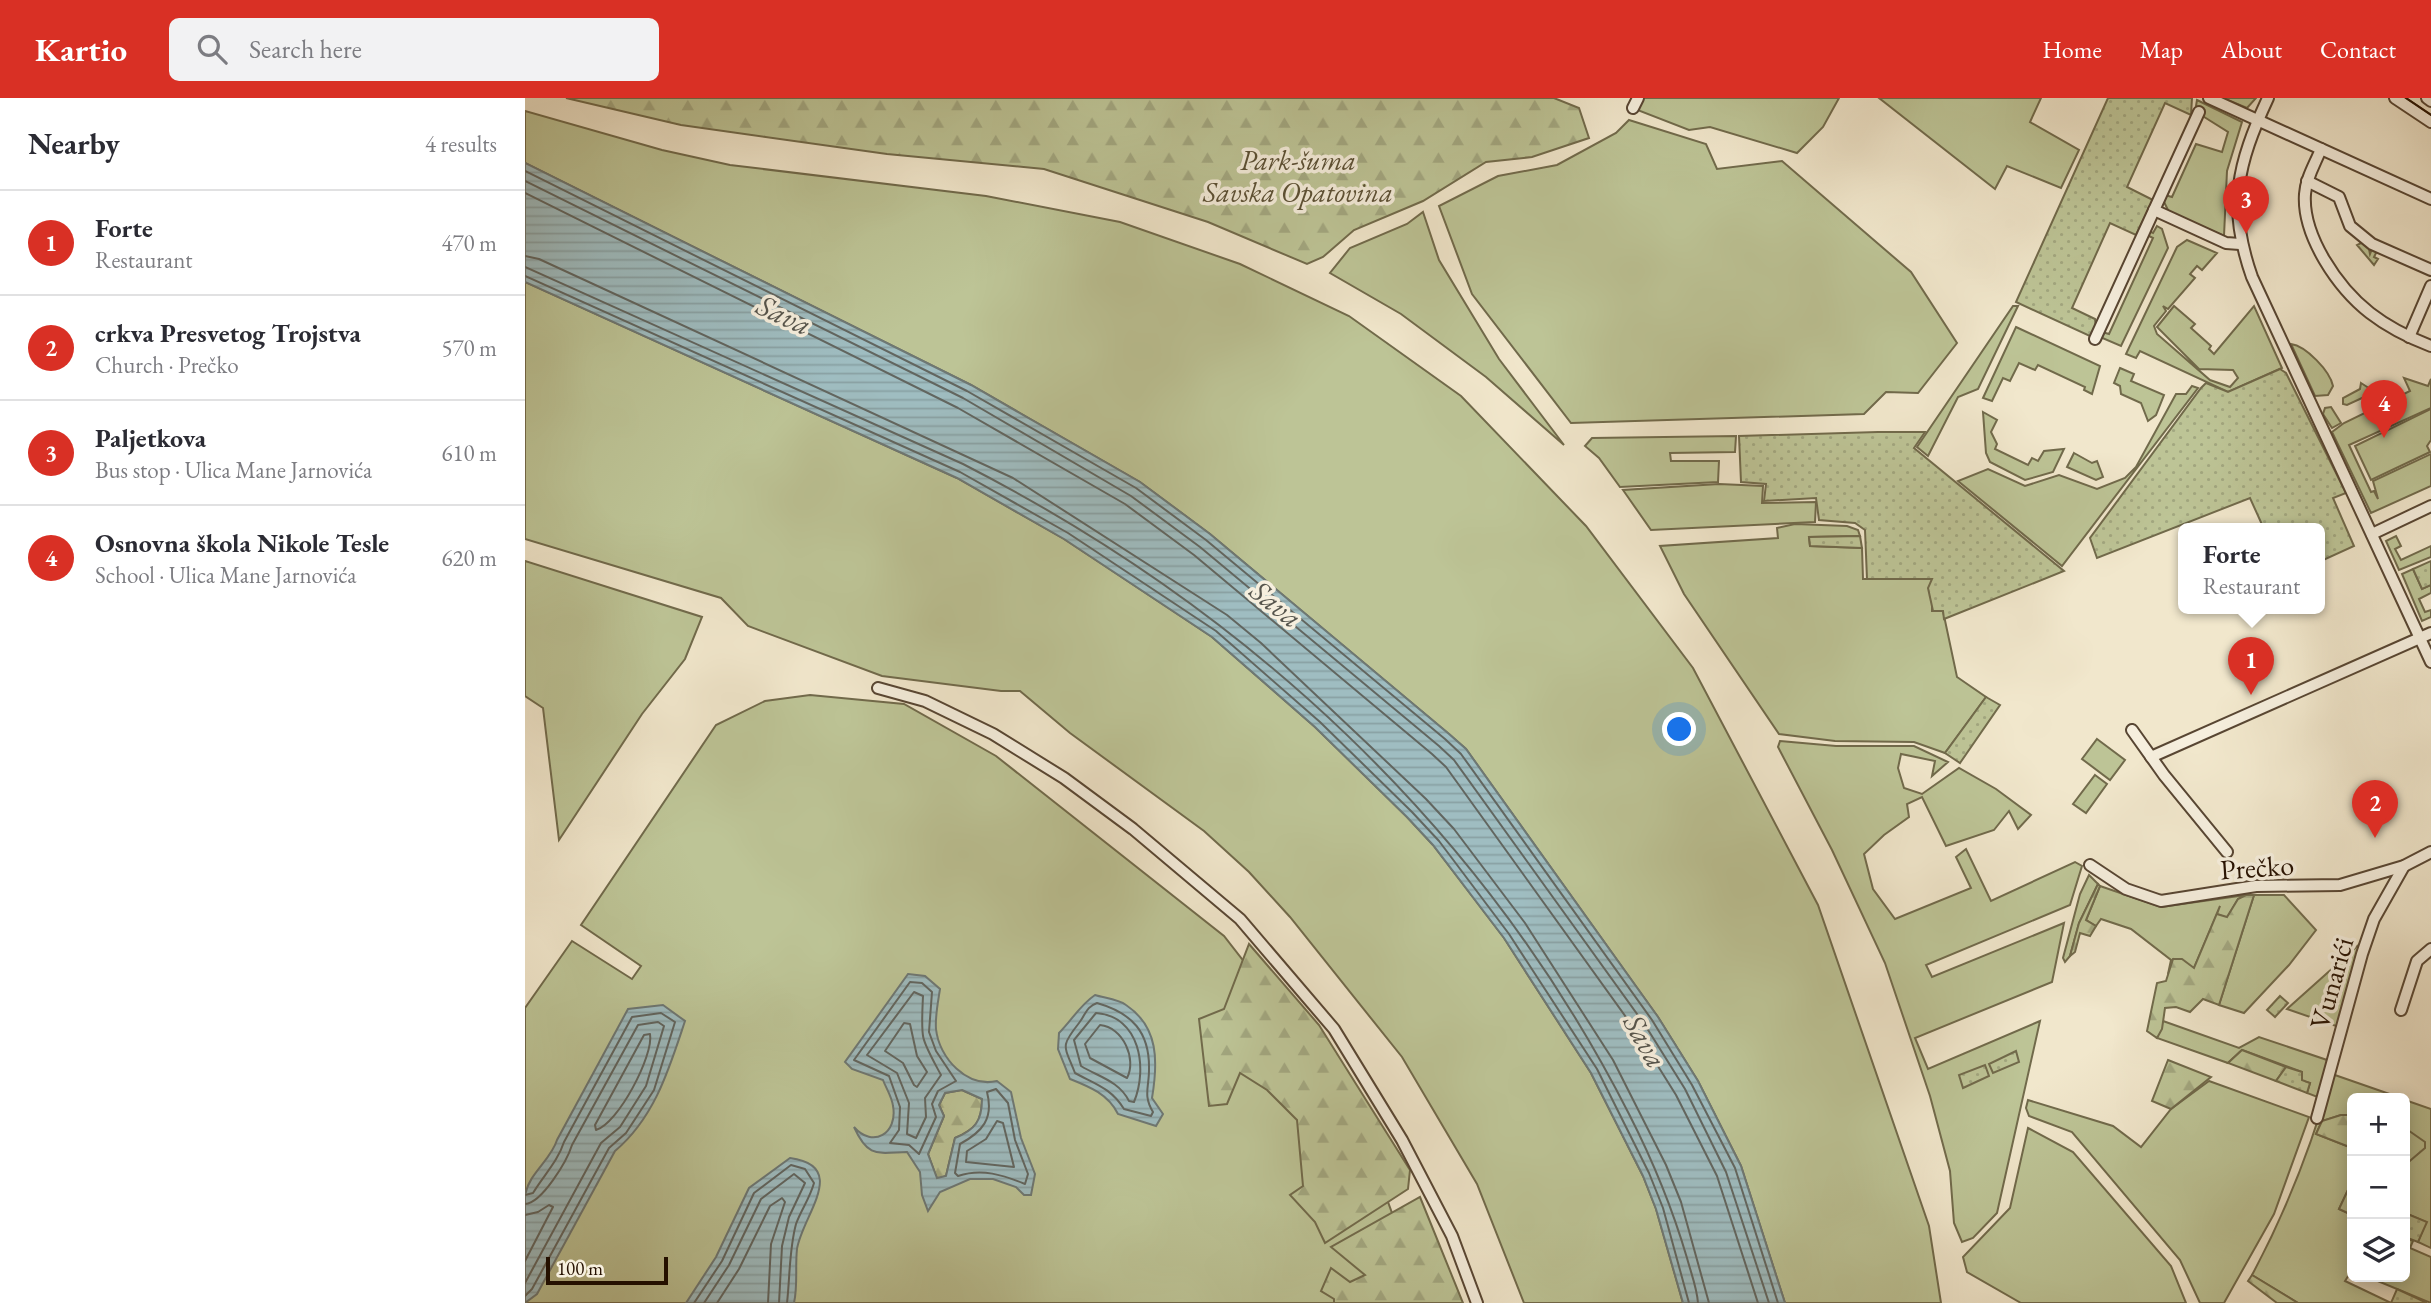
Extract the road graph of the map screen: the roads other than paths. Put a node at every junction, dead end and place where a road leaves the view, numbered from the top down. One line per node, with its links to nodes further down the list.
1 (2209, 98): 5 (street)
2 (2268, 98): 5 (street)
3 (2395, 98): 6 (street)
4 (2199, 112): 10 (street)
5 (2258, 120): 7 (street); 11 (street)
6 (2431, 122)
7 (2321, 149): 8 (street); 9 (street)
8 (2307, 181): 12 (street); 14 (street)
9 (2431, 199)
10 (2154, 210): 11 (street); 15 (street)
11 (2240, 244): 18 (street)
12 (2431, 270)
13 (2431, 286): 14 (street)
14 (2409, 337): 16 (street)
15 (2095, 339)
16 (2431, 346)
17 (2431, 506): 18 (street)
18 (2372, 534): 20 (street)
19 (2431, 633): 20 (street)
20 (2420, 639): 21 (street); 24 (street)
21 (2431, 662)
22 (878, 688): 32 (street)
23 (2132, 730): 24 (street)
24 (2151, 757): 25 (street)
25 (2227, 852)
26 (2431, 852): 28 (street, Prečko)
27 (2090, 864): 28 (street, Prečko)
28 (2404, 866): 31 (street, Vunarići)
29 (2431, 949): 30 (street)
30 (2401, 1010)
31 (2317, 1118)
32 (1477, 1303)

